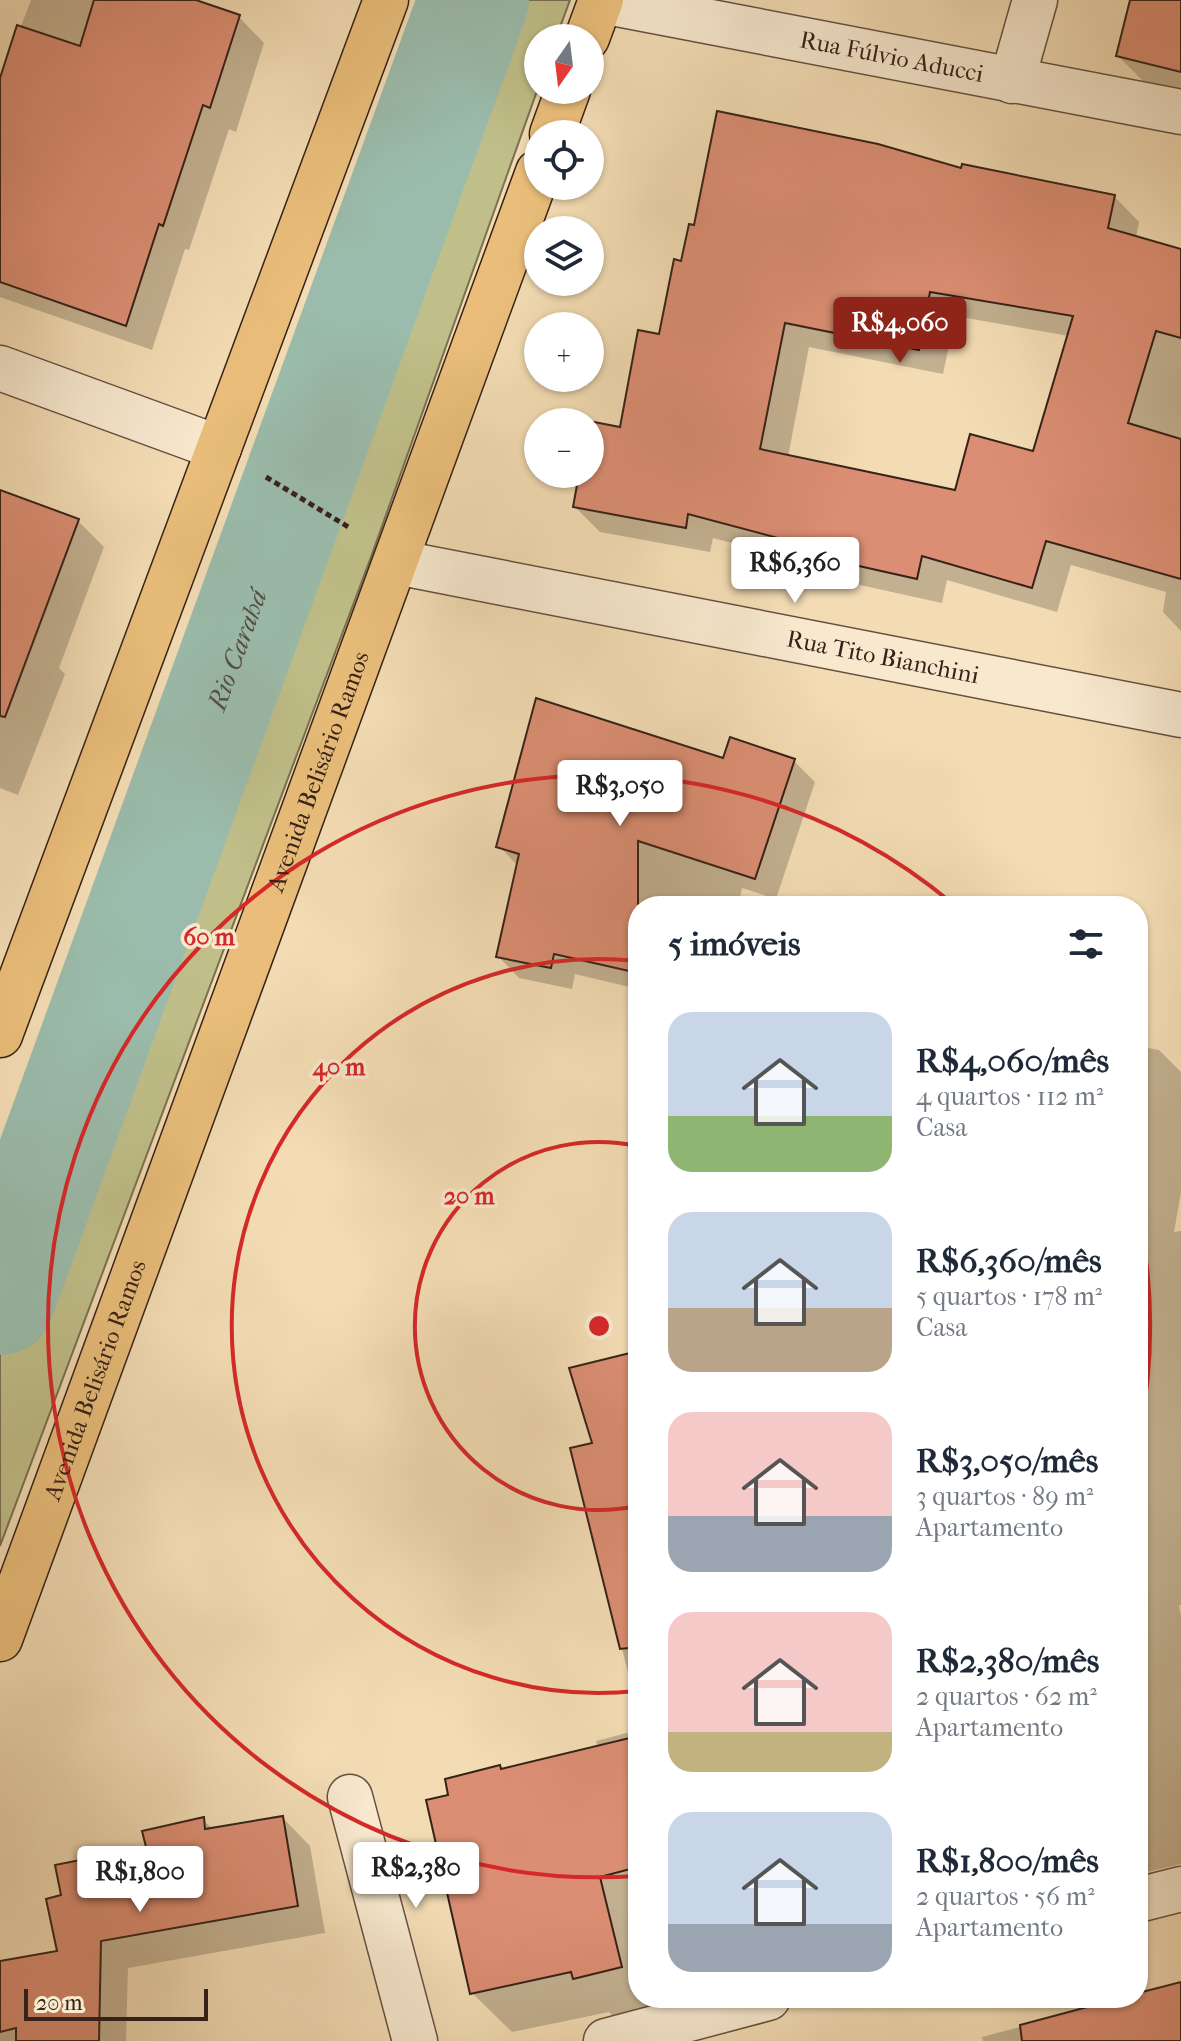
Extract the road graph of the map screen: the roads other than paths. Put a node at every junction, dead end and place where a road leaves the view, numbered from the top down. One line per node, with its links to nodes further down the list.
1 (386, 0): 8 (main road)
2 (1035, 0): 4 (street)
3 (596, 13): 4 (street, Rua Fúlvio Aducci)
4 (1012, 81): 5 (street, Rua Fúlvio Aducci)
5 (1181, 112)
6 (528, 200): 9 (main road, Avenida Belisário Ramos)
7 (0, 368): 8 (street)
8 (219, 448): 11 (main road)
9 (396, 562): 10 (street, Rua Tito Bianchini); 12 (main road, Avenida Belisário Ramos)
10 (1181, 715)
11 (0, 1035)
12 (0, 1639)
13 (350, 1797): 18 (street)
14 (1181, 1889): 15 (street)
15 (1148, 1897)
16 (737, 2008): 17 (street)
17 (653, 2035): 19 (street)
18 (415, 2041)
19 (606, 2041)

